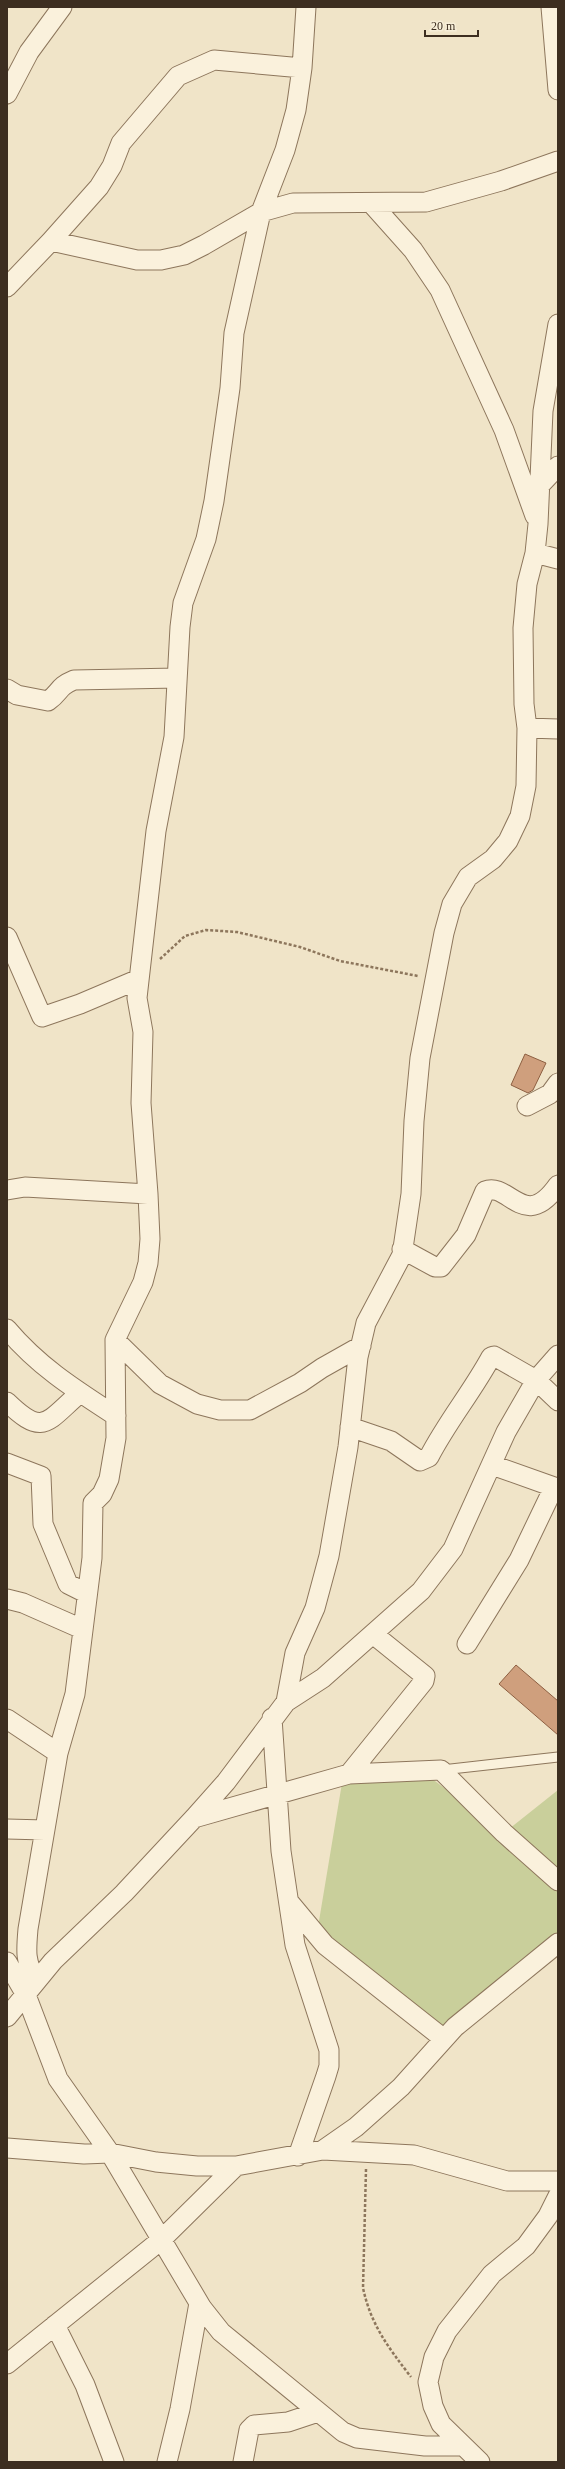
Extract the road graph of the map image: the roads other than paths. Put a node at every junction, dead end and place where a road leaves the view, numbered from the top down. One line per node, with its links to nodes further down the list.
1 (306, 7): 4 (street)
2 (551, 7): 5 (street)
3 (60, 8): 6 (street)
4 (302, 68): 9 (street); 10 (street)
5 (558, 90)
6 (7, 94)
7 (558, 161): 8 (street)
8 (371, 203): 9 (street); 15 (street)
9 (261, 212): 10 (street); 18 (street)
10 (50, 241): 11 (street)
11 (7, 287)
12 (558, 324): 14 (street)
13 (558, 466): 14 (street)
14 (540, 485): 15 (street)
15 (538, 524): 16 (street)
16 (535, 553): 17 (street); 20 (street)
17 (558, 559)
18 (177, 678): 19 (street); 23 (street)
19 (7, 689)
20 (527, 728): 21 (street); 29 (street)
21 (558, 729)
22 (7, 937): 23 (street)
23 (139, 979): 28 (street)
24 (558, 1083): 25 (street)
25 (527, 1106)
26 (558, 1185): 29 (street)
27 (7, 1190): 28 (street)
28 (148, 1194): 31 (street)
29 (402, 1249): 32 (street)
30 (7, 1329): 35 (street)
31 (115, 1340): 32 (street); 38 (street)
32 (361, 1346): 39 (street)
33 (558, 1355): 34 (street)
34 (536, 1380): 36 (street); 39 (street); 41 (street)
35 (80, 1393): 37 (street); 38 (street)
36 (558, 1401)
37 (7, 1402)
38 (116, 1416): 43 (street)
39 (350, 1427): 48 (street)
40 (7, 1463): 43 (street)
41 (492, 1465): 42 (street); 46 (street)
42 (556, 1487): 47 (street)
43 (86, 1593): 45 (street)
44 (7, 1599): 45 (street)
45 (82, 1629): 51 (street)
46 (373, 1634): 48 (street); 54 (street)
47 (467, 1644)
48 (286, 1702): 49 (street)
49 (272, 1718): 55 (street); 56 (street)
50 (7, 1719): 51 (street)
51 (58, 1753): 58 (street)
52 (558, 1757): 53 (lane)
53 (441, 1770): 54 (street); 59 (street)
54 (349, 1774): 55 (street)
55 (276, 1794): 56 (street); 60 (street)
56 (194, 1818): 63 (street)
57 (7, 1829): 58 (street)
58 (45, 1830): 63 (street)
59 (558, 1881)
60 (290, 1903): 65 (street); 69 (street)
61 (558, 1943): 65 (street)
62 (7, 1962): 63 (street)
63 (31, 1988): 64 (street); 68 (street)
64 (7, 2017)
65 (444, 2039): 67 (street)
66 (7, 2148): 68 (street)
67 (323, 2150): 69 (street); 71 (street)
68 (110, 2153): 70 (street); 73 (street)
69 (298, 2156): 70 (street)
70 (236, 2166): 73 (street)
71 (558, 2181)
72 (558, 2196): 78 (street)
73 (161, 2240): 74 (street); 75 (street)
74 (198, 2303): 77 (street); 80 (street)
75 (55, 2325): 76 (street); 79 (street)
76 (7, 2364)
77 (318, 2412): 78 (street); 81 (street)
78 (461, 2446): 82 (street)
79 (114, 2462)
80 (166, 2462)
81 (243, 2462)
82 (480, 2462)

